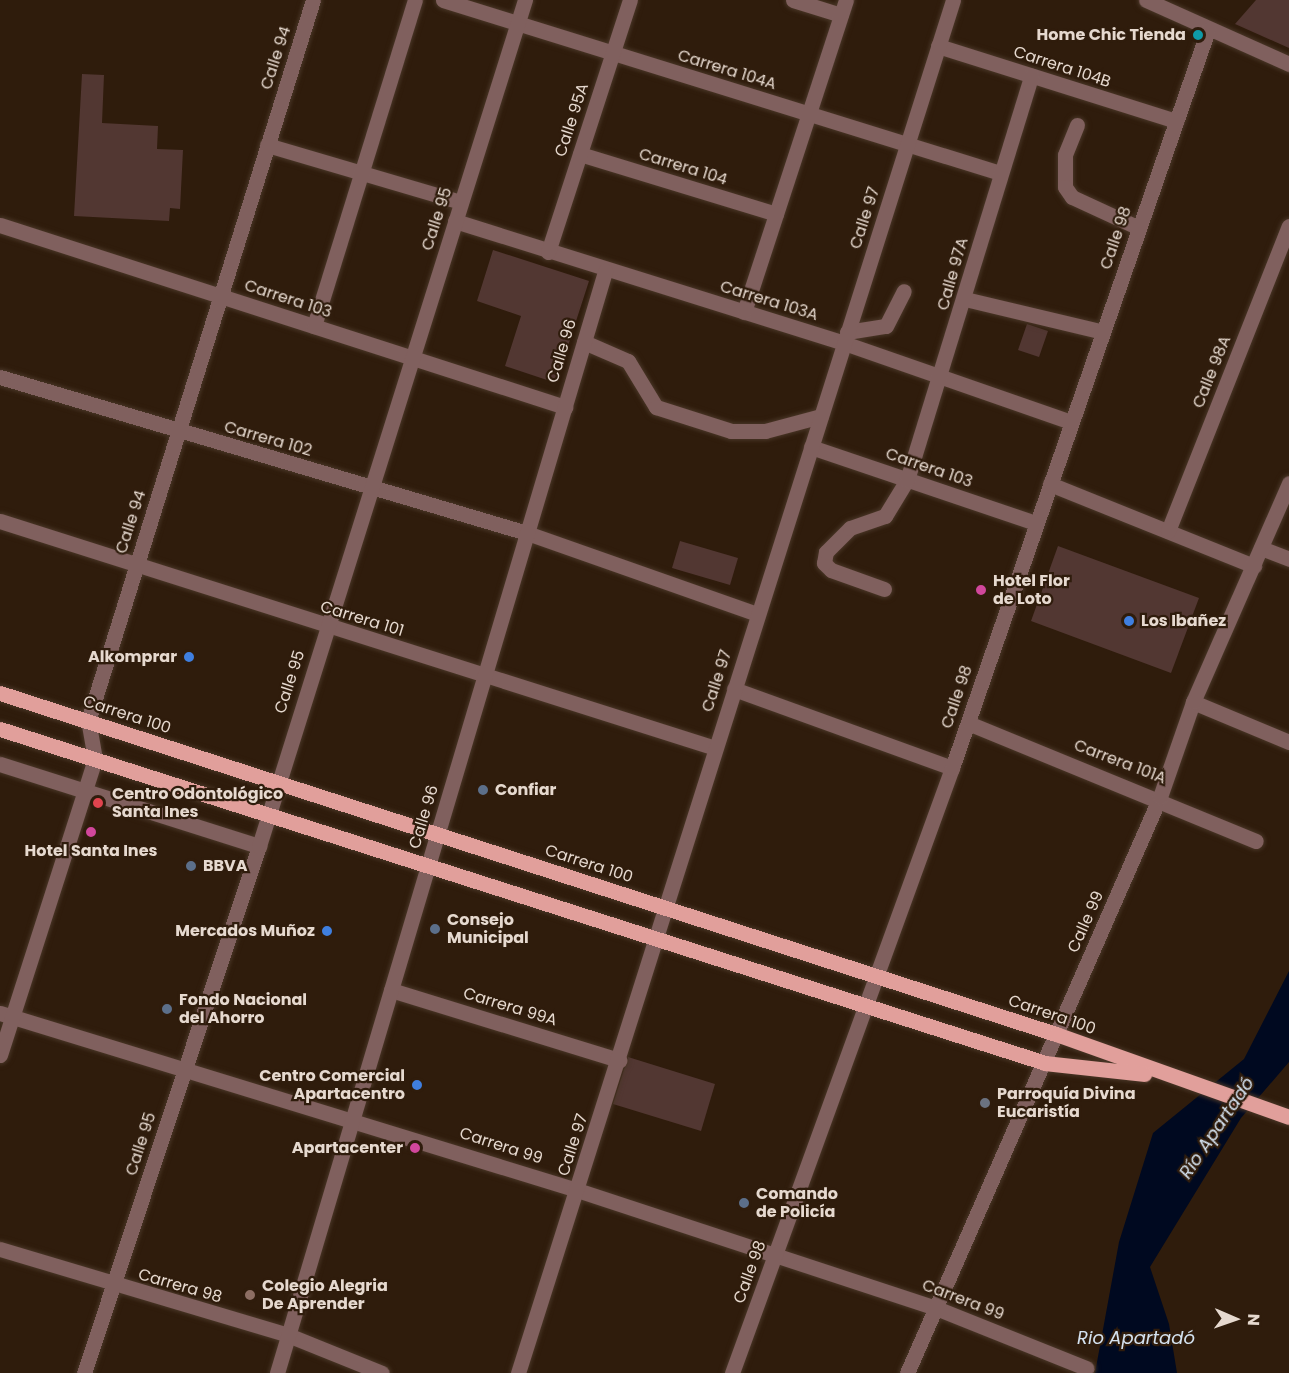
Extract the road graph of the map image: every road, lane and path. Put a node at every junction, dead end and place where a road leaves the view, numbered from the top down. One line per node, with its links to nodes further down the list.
1 (313, 0): 20 (street, Calle 94)
2 (414, 0): 22 (street)
3 (443, 0): 10 (street, Carrera 104A)
4 (525, 0): 10 (street, Calle 95)
5 (630, 0): 13 (street, Calle 95A)
6 (792, 0): 9 (street)
7 (953, 0): 12 (street, Calle 97)
8 (1146, 0): 11 (street)
9 (843, 7): 16 (street)
10 (518, 25): 13 (street, Carrera 104A); 24 (street, Calle 95)
11 (1208, 30): 14 (street); 17 (street, Calle 98)
12 (938, 46): 15 (street, Carrera 104B); 19 (street, Calle 97)
13 (613, 54): 16 (street, Carrera 104A); 21 (street, Calle 95A)
14 (1289, 64)
15 (1031, 76): 17 (street, Carrera 104B); 23 (street, Calle 97A)
16 (810, 114): 19 (street, Carrera 104A); 25 (street)
17 (1176, 121): 28 (street, Calle 98)
18 (1077, 125): 28 (street)
19 (908, 141): 23 (street, Carrera 104A); 38 (street, Calle 97)
20 (267, 145): 22 (street); 33 (street, Calle 94)
21 (580, 154): 25 (street, Carrera 104); 30 (street, Calle 95A)
22 (363, 173): 24 (street); 36 (street)
23 (1000, 173): 34 (street, Calle 97A)
24 (461, 202): 26 (street, Calle 95)
25 (776, 214): 35 (street)
26 (455, 221): 30 (street, Carrera 103A); 40 (street, Calle 95)
27 (0, 225): 33 (street, Carrera 103)
28 (1139, 228): 37 (street, Calle 98)
29 (1288, 234): 54 (street, Calle 98A)
30 (548, 252): 31 (street, Carrera 103A)
31 (605, 271): 35 (street, Carrera 103A); 39 (street, Calle 96)
32 (904, 291): 38 (street)
33 (222, 296): 36 (street, Carrera 103); 46 (street, Calle 94)
34 (965, 299): 37 (street); 42 (street, Calle 97A)
35 (744, 312): 38 (street, Carrera 103A)
36 (314, 326): 40 (street, Carrera 103)
37 (1103, 332): 45 (street, Calle 98)
38 (845, 337): 42 (street, Carrera 103A); 44 (street, Calle 97)
39 (584, 342): 43 (street, Calle 96); 44 (street)
40 (412, 358): 43 (street, Carrera 103); 51 (street, Calle 95)
41 (0, 377): 46 (street, Carrera 102)
42 (940, 379): 45 (street, Carrera 103A); 48 (street, Calle 97A)
43 (565, 407): 55 (street, Calle 96)
44 (821, 416): 47 (street, Calle 97)
45 (1071, 422): 50 (street, Calle 98)
46 (179, 431): 51 (street, Carrera 102); 58 (street, Calle 94)
47 (811, 447): 48 (street, Carrera 103); 61 (street, Calle 97)
48 (907, 480): 53 (street, Carrera 103); 60 (street, Calle 97A)
49 (1289, 483): 56 (street, Calle 99)
50 (1050, 484): 53 (street, Calle 98); 54 (street)
51 (370, 488): 55 (street, Carrera 102); 62 (street, Calle 95)
52 (0, 521): 58 (street, Carrera 101)
53 (1036, 523): 68 (street, Calle 98)
54 (1168, 531): 59 (street)
55 (527, 533): 61 (street, Carrera 102); 63 (street, Calle 96)
56 (1261, 548): 57 (street); 59 (street, Calle 99)
57 (1289, 559)
58 (136, 565): 62 (street, Carrera 101); 67 (street, Calle 94)
59 (1254, 566): 66 (street, Calle 99)
60 (884, 589)
61 (757, 614): 64 (street, Calle 97)
62 (326, 627): 63 (street, Carrera 101); 75 (street, Calle 95)
63 (485, 674): 71 (street, Carrera 101); 79 (street, Calle 96)
64 (734, 689): 71 (street, Calle 97); 74 (street)
65 (0, 693): 67 (main road, Carrera 100)
66 (1193, 702): 70 (street); 77 (street, Calle 99)
67 (88, 721): 72 (street, Calle 94); 75 (main road, Carrera 100)
68 (968, 723): 74 (street, Calle 98); 77 (street, Carrera 101A)
69 (0, 729): 72 (main road, Carrera 100)
70 (1289, 742)
71 (715, 748): 83 (street, Calle 97)
72 (95, 759): 76 (street, Calle 94); 78 (main road, Carrera 100)
73 (0, 765): 76 (street)
74 (952, 768): 85 (street, Calle 98)
75 (277, 782): 78 (street, Calle 95); 79 (main road, Carrera 100)
76 (84, 791): 81 (street); 88 (street, Calle 94)
77 (1160, 797): 80 (street, Carrera 101A); 89 (street, Calle 99)
78 (268, 814): 81 (street, Calle 95); 82 (main road, Carrera 100)
79 (437, 834): 82 (street, Calle 96); 83 (main road, Carrera 100)
80 (1256, 841)
81 (259, 846): 93 (street, Calle 95)
82 (428, 866): 84 (main road, Carrera 100); 86 (street, Calle 96)
83 (668, 908): 84 (street, Calle 97); 85 (main road, Carrera 100)
84 (658, 939): 87 (main road, Carrera 100); 91 (street, Calle 97)
85 (878, 976): 87 (street, Calle 98); 89 (main road, Carrera 100)
86 (391, 990): 91 (street, Carrera 99A); 96 (street, Calle 96)
87 (867, 1006): 92 (main road, Carrera 100); 99 (street, Calle 98)
88 (6, 1015): 90 (street, Calle 94); 93 (street, Carrera 99)
89 (1056, 1034): 92 (street, Calle 99); 94 (main road, Carrera 100)
90 (0, 1054)
91 (619, 1060): 97 (street, Calle 97)
92 (1045, 1063): 94 (main road, Carrera 100); 101 (street, Calle 99)
93 (184, 1071): 96 (street, Carrera 99); 100 (street, Calle 95)
94 (1165, 1076): 95 (main road, Carrera 100)
95 (1289, 1117)
96 (353, 1118): 97 (street, Carrera 99); 102 (street, Calle 96)
97 (577, 1190): 99 (street, Carrera 99); 107 (street, Calle 97)
98 (0, 1249): 100 (street, Carrera 98)
99 (775, 1256): 101 (street, Carrera 99); 108 (street, Calle 98)
100 (113, 1285): 102 (street, Carrera 98); 104 (street, Calle 95)
101 (936, 1308): 103 (street, Carrera 99); 109 (street, Calle 99)
102 (288, 1335): 105 (street, Calle 96); 106 (street, Carrera 98)
103 (1086, 1368)
104 (84, 1373)
105 (277, 1373)
106 (382, 1373)
107 (518, 1373)
108 (732, 1373)
109 (907, 1373)

